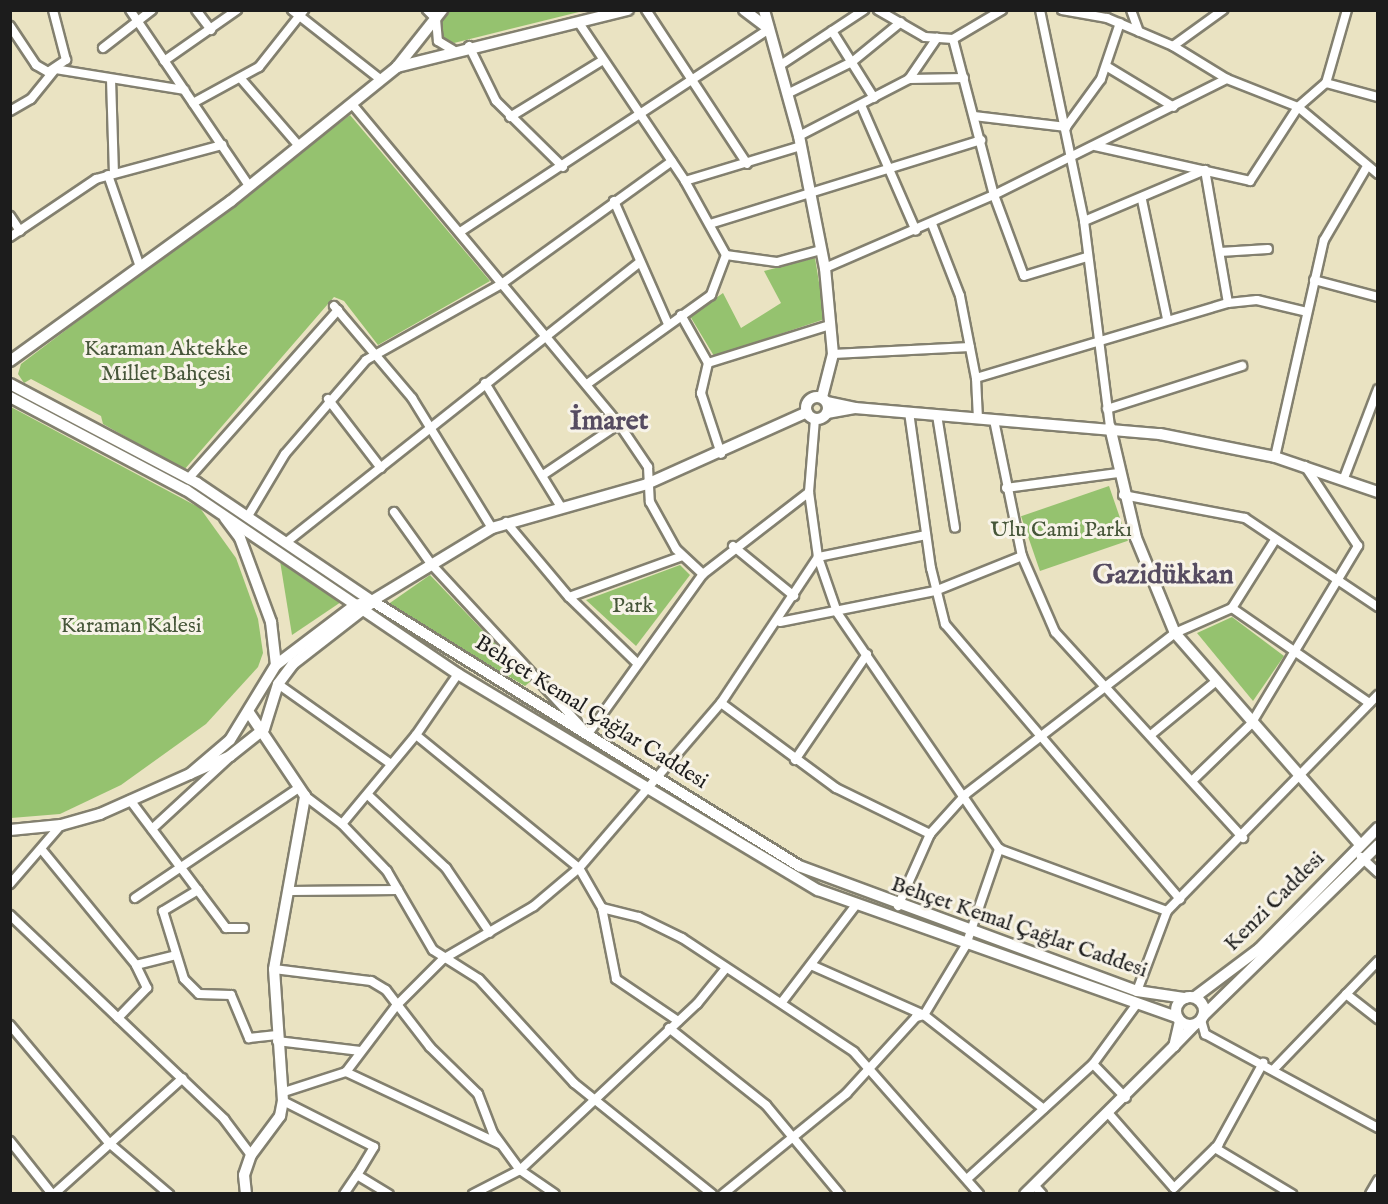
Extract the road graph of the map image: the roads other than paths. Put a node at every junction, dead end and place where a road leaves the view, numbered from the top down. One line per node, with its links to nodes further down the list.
1 (53, 10): 42 (street)
2 (130, 10): 21 (street)
3 (152, 10): 21 (street)
4 (196, 10): 27 (street)
5 (237, 10): 27 (street)
6 (427, 10): 20 (street)
7 (628, 10): 23 (main road)
8 (646, 10): 49 (street)
9 (744, 10): 26 (main road)
10 (764, 10): 26 (main road)
11 (864, 10): 28 (street)
12 (878, 10): 22 (street)
13 (1002, 10): 31 (street)
14 (1040, 10): 64 (street)
15 (1062, 10): 24 (street)
16 (1131, 10): 29 (street)
17 (1223, 10): 33 (street)
18 (1347, 10): 50 (street)
19 (299, 12): 45 (street); 48 (street)
20 (439, 15): 35 (street); 39 (main road)
21 (137, 21): 34 (street); 37 (street)
22 (901, 22): 30 (street); 38 (street)
23 (579, 23): 32 (main road); 36 (street)
24 (1120, 23): 29 (street); 41 (street)
25 (10, 26): 42 (street)
26 (769, 29): 40 (main road); 49 (street)
27 (211, 30): 37 (street)
28 (832, 31): 38 (street); 40 (street)
29 (1139, 32): 33 (street)
30 (937, 38): 31 (street); 46 (street)
31 (953, 39): 43 (street)
32 (469, 46): 35 (main road); 62 (street)
33 (1173, 46): 47 (street)
34 (103, 48)
35 (453, 50): 39 (main road)
36 (603, 60): 62 (street); 63 (street)
37 (164, 61): 51 (street)
38 (852, 62): 52 (street); 54 (street)
39 (397, 66): 45 (main road)
40 (779, 66): 52 (main road)
41 (1106, 66): 58 (street); 64 (street)
42 (55, 69): 44 (street); 60 (street)
43 (964, 78): 46 (street); 61 (street)
44 (111, 79): 51 (street); 77 (street)
45 (380, 79): 56 (main road)
46 (909, 79): 54 (street)
47 (1227, 79): 58 (street); 59 (street)
48 (242, 80): 55 (street); 68 (street)
49 (694, 81): 63 (street); 72 (street)
50 (1326, 83): 53 (street); 59 (street)
51 (184, 90): 55 (street)
52 (787, 94): 66 (main road)
53 (1377, 97)
54 (874, 98): 57 (street)
55 (193, 103): 67 (street)
56 (352, 104): 68 (main road); 91 (street)
57 (861, 105): 66 (street); 74 (street)
58 (1174, 106): 69 (street)
59 (1298, 107): 75 (street); 76 (street)
60 (10, 111)
61 (974, 116): 64 (street); 65 (street)
62 (510, 117): 73 (street)
63 (640, 117): 71 (street); 73 (street)
64 (1066, 127): 70 (street)
65 (981, 140): 74 (street); 82 (street)
66 (800, 141): 72 (street); 81 (main road)
67 (222, 145): 77 (street); 80 (street)
68 (299, 146): 80 (main road)
69 (1095, 146): 70 (street); 76 (street)
70 (1072, 158): 82 (street); 86 (street)
71 (672, 161): 79 (street); 84 (street)
72 (747, 164): 79 (street)
73 (563, 167): 91 (street)
74 (888, 168): 81 (street); 90 (street)
75 (1366, 168): 78 (street); 101 (street)
76 (1205, 170): 83 (street); 95 (street)
77 (111, 174): 89 (street); 99 (street)
78 (1377, 174)
79 (685, 181): 87 (street)
80 (249, 186): 99 (main road)
81 (810, 195): 87 (street); 94 (main road)
82 (994, 195): 88 (street); 97 (street)
83 (1142, 200): 86 (street); 107 (street)
84 (614, 201): 98 (street); 102 (street)
85 (10, 216): 89 (street)
86 (1084, 221): 97 (street)
87 (710, 224): 96 (street)
88 (932, 224): 90 (street); 112 (street)
89 (20, 231): 92 (street)
90 (915, 231): 100 (street)
91 (460, 232): 102 (street)
92 (10, 237)
93 (1268, 249): 95 (street)
94 (821, 250): 96 (street); 100 (main road)
95 (1220, 252): 104 (street)
96 (726, 255): 106 (street)
97 (1088, 257): 111 (street)
98 (639, 263): 108 (street); 110 (street)
99 (140, 267): 115 (main road)
100 (825, 268): 109 (main road)
101 (1314, 280): 103 (street); 105 (street)
102 (503, 283): 110 (street); 113 (street)
103 (1377, 297)
104 (1228, 303): 105 (street); 107 (street)
105 (1307, 312): 136 (street)
106 (681, 315): 108 (street); 116 (street)
107 (1167, 319): 111 (street)
108 (668, 324): 121 (street)
109 (830, 326): 114 (main road); 116 (street)
110 (549, 338): 119 (street); 121 (street)
111 (1097, 339): 118 (street); 126 (street)
112 (970, 347): 114 (street); 118 (street)
113 (377, 354): 124 (street); 133 (street); 141 (street)
114 (833, 354): 125 (main road)
115 (10, 361)
116 (708, 363): 135 (street)
117 (1242, 366): 126 (street)
118 (976, 378): 130 (street)
119 (485, 383): 133 (street); 140 (street)
120 (10, 384): 141 (main road, Behçet Kemal Çağlar Caddesi)
121 (587, 384): 132 (street)
122 (1377, 389): 142 (street)
123 (10, 397): 150 (main road, Behçet Kemal Çağlar Caddesi)
124 (328, 399): 138 (street); 151 (street)
125 (826, 404): 127 (main road); 129 (main road); 129 (main road)
126 (1107, 409): 134 (street)
127 (909, 412): 128 (main road); 155 (street)
128 (937, 415): 130 (main road); 154 (street)
129 (811, 416): 135 (main road); 145 (street)
130 (978, 419): 131 (main road)
131 (994, 420): 134 (main road); 144 (street)
132 (620, 424): 140 (street); 143 (street)
133 (430, 426): 138 (street); 153 (street)
134 (1110, 426): 136 (main road); 139 (main road)
135 (721, 454): 143 (main road)
136 (1275, 457): 137 (main road)
137 (1305, 466): 142 (main road); 164 (street)
138 (381, 468): 157 (street)
139 (1118, 473): 144 (street); 147 (main road)
140 (543, 475): 148 (street)
141 (188, 478): 151 (main road, Behçet Kemal Çağlar Caddesi)
142 (1344, 478): 146 (main road)
143 (647, 484): 148 (main road); 159 (street)
144 (1006, 488): 160 (street)
145 (809, 492): 158 (street); 161 (street)
146 (1377, 492)
147 (1123, 495): 156 (street); 175 (main road)
148 (561, 507): 152 (main road)
149 (394, 512): 162 (street)
150 (221, 513): 169 (main road, Behçet Kemal Çağlar Caddesi); 179 (main road)
151 (248, 516): 157 (main road, Behçet Kemal Çağlar Caddesi)
152 (506, 522): 153 (main road); 167 (street)
153 (492, 528): 162 (main road)
154 (955, 528)
155 (926, 535): 161 (street); 165 (street)
156 (1275, 540): 164 (street); 171 (street)
157 (288, 541): 168 (main road, Behçet Kemal Çağlar Caddesi)
158 (733, 546): 163 (street); 166 (street)
159 (682, 556): 163 (street); 167 (street)
160 (1022, 556): 165 (street); 183 (street)
161 (818, 557): 166 (street); 173 (street)
162 (432, 565): 168 (main road); 190 (street)
163 (703, 574): 178 (street)
164 (1340, 583): 170 (street); 176 (street)
165 (935, 591): 173 (street); 193 (street)
166 (794, 596): 174 (street)
167 (569, 597): 178 (street)
168 (372, 601): 169 (main road); 172 (main road); 190 (main road, Behçet Kemal Çağlar Caddesi)
169 (356, 605): 172 (main road, Behçet Kemal Çağlar Caddesi); 179 (main road)
170 (1377, 607)
171 (1232, 608): 175 (street); 176 (street)
172 (365, 612): 180 (main road, Behçet Kemal Çağlar Caddesi); 182 (main road)
173 (837, 612): 174 (street); 177 (street)
174 (780, 622): 185 (street)
175 (1175, 633): 181 (main road); 183 (street)
176 (1296, 653): 186 (street); 188 (street)
177 (867, 654): 195 (street); 204 (street)
178 (638, 664): 190 (street)
179 (276, 665): 187 (main road)
180 (458, 674): 192 (street); 201 (main road, Behçet Kemal Çağlar Caddesi)
181 (1215, 682): 188 (main road); 191 (street)
182 (278, 684): 189 (main road); 196 (street)
183 (1105, 684): 191 (street); 193 (street)
184 (1377, 695): 186 (street)
185 (721, 703): 195 (street); 198 (street)
186 (1369, 703): 200 (street)
187 (250, 714): 189 (main road); 197 (main road)
188 (1251, 724): 199 (street); 200 (main road)
189 (264, 729): 194 (main road); 202 (main road)
190 (588, 734): 198 (main road, Behçet Kemal Çağlar Caddesi)
191 (1152, 734): 199 (street)
192 (416, 735): 196 (street); 219 (street)
193 (1042, 737): 204 (street); 226 (street)
194 (232, 754): 197 (main road); 209 (street)
195 (795, 760): 211 (street)
196 (391, 764): 203 (street)
197 (190, 774): 205 (main road)
198 (660, 778): 201 (street); 228 (main road, Behçet Kemal Çağlar Caddesi)
199 (1194, 779): 212 (street)
200 (1299, 779): 212 (street); 213 (main road)
201 (652, 789): 219 (street); 227 (main road, Behçet Kemal Çağlar Caddesi)
202 (302, 792): 206 (street); 218 (street); 224 (main road)
203 (368, 795): 206 (street); 234 (street)
204 (964, 796): 211 (street); 214 (street)
205 (130, 800): 207 (main road); 209 (street)
206 (342, 824): 223 (street)
207 (61, 825): 210 (main road); 215 (street)
208 (1377, 828): 213 (main road, Kenzi Caddesi)
209 (152, 829): 218 (street)
210 (10, 830)
211 (930, 834): 228 (street)
212 (1243, 838): 226 (street)
213 (1359, 845): 216 (street); 217 (street); 245 (main road, Kenzi Caddesi)
214 (999, 849): 230 (street); 233 (street)
215 (42, 850): 221 (street); 239 (street)
216 (1376, 850): 217 (main road, Kenzi Caddesi)
217 (1364, 859): 220 (street); 253 (main road, Kenzi Caddesi)
218 (181, 868): 222 (street); 225 (street)
219 (579, 868): 229 (street); 234 (street)
220 (1377, 873)
221 (10, 884)
222 (198, 890): 232 (street); 236 (street)
223 (398, 890): 224 (street); 237 (street)
224 (290, 891): 242 (main road)
225 (135, 898)
226 (1180, 899): 230 (street)
227 (856, 905): 235 (main road, Behçet Kemal Çağlar Caddesi); 240 (street)
228 (898, 906): 233 (main road, Behçet Kemal Çağlar Caddesi)
229 (602, 908): 241 (street); 254 (street)
230 (1167, 911): 243 (street)
231 (10, 915): 250 (street)
232 (243, 928)
233 (969, 932): 235 (street); 243 (main road, Behçet Kemal Çağlar Caddesi)
234 (490, 933): 237 (street)
235 (967, 945): 247 (main road, Behçet Kemal Çağlar Caddesi); 249 (street)
236 (176, 955): 239 (street); 257 (street)
237 (443, 959): 248 (street); 268 (street)
238 (1377, 961): 244 (street)
239 (136, 965): 250 (street)
240 (811, 965): 246 (street); 249 (street)
241 (726, 968): 246 (street); 254 (street)
242 (274, 969): 248 (street); 257 (main road)
243 (1137, 991): 245 (main road, Behçet Kemal Çağlar Caddesi)
244 (1346, 994): 252 (street); 263 (street)
245 (1190, 997): 251 (main road); 253 (main road)
246 (782, 1002): 262 (street)
247 (1136, 1005): 251 (main road, Behçet Kemal Çağlar Caddesi); 261 (street)
248 (396, 1006): 259 (street); 275 (street)
249 (924, 1015): 262 (street); 269 (street)
250 (118, 1018): 265 (street)
251 (1179, 1019): 253 (main road, Behçet Kemal Çağlar Caddesi); 258 (main road)
252 (1377, 1019)
253 (1200, 1020): 258 (main road, Kenzi Caddesi); 260 (street)
254 (678, 1021): 256 (street)
255 (10, 1025): 274 (street)
256 (669, 1028): 268 (street); 272 (street)
257 (277, 1038): 259 (street); 266 (main road)
258 (1174, 1046): 267 (main road, Kenzi Caddesi)
259 (360, 1051): 264 (street)
260 (1263, 1063): 263 (street); 276 (street)
261 (1093, 1064): 267 (street); 269 (street)
262 (869, 1069): 272 (street); 280 (street)
263 (1274, 1069): 271 (street)
264 (346, 1072): 266 (street); 275 (street)
265 (183, 1078): 274 (street); 277 (street)
266 (284, 1096): 277 (main road); 279 (street)
267 (1126, 1098): 270 (main road, Kenzi Caddesi)
268 (595, 1102): 278 (street); 291 (street)
269 (1044, 1109): 280 (street)
270 (1110, 1114): 282 (main road, Kenzi Caddesi); 283 (street)
271 (1377, 1128)
272 (792, 1139): 292 (street); 293 (street)
273 (10, 1141): 284 (street)
274 (109, 1143): 284 (street); 285 (street)
275 (502, 1145): 278 (street)
276 (1215, 1148): 283 (street); 297 (street)
277 (251, 1155): 286 (main road)
278 (520, 1170): 289 (street); 290 (street)
279 (357, 1175): 287 (street); 288 (street)
280 (967, 1179): 294 (street)
281 (1377, 1180): 298 (street)
282 (1034, 1185): 295 (main road, Kenzi Caddesi); 296 (street)
283 (1173, 1191)
284 (53, 1194)
285 (169, 1194)
286 (246, 1194)
287 (344, 1194)
288 (389, 1194)
289 (473, 1194)
290 (555, 1194)
291 (712, 1194)
292 (723, 1194)
293 (840, 1194)
294 (979, 1194)
295 (1025, 1194)
296 (1042, 1194)
297 (1292, 1194)
298 (1370, 1194)

